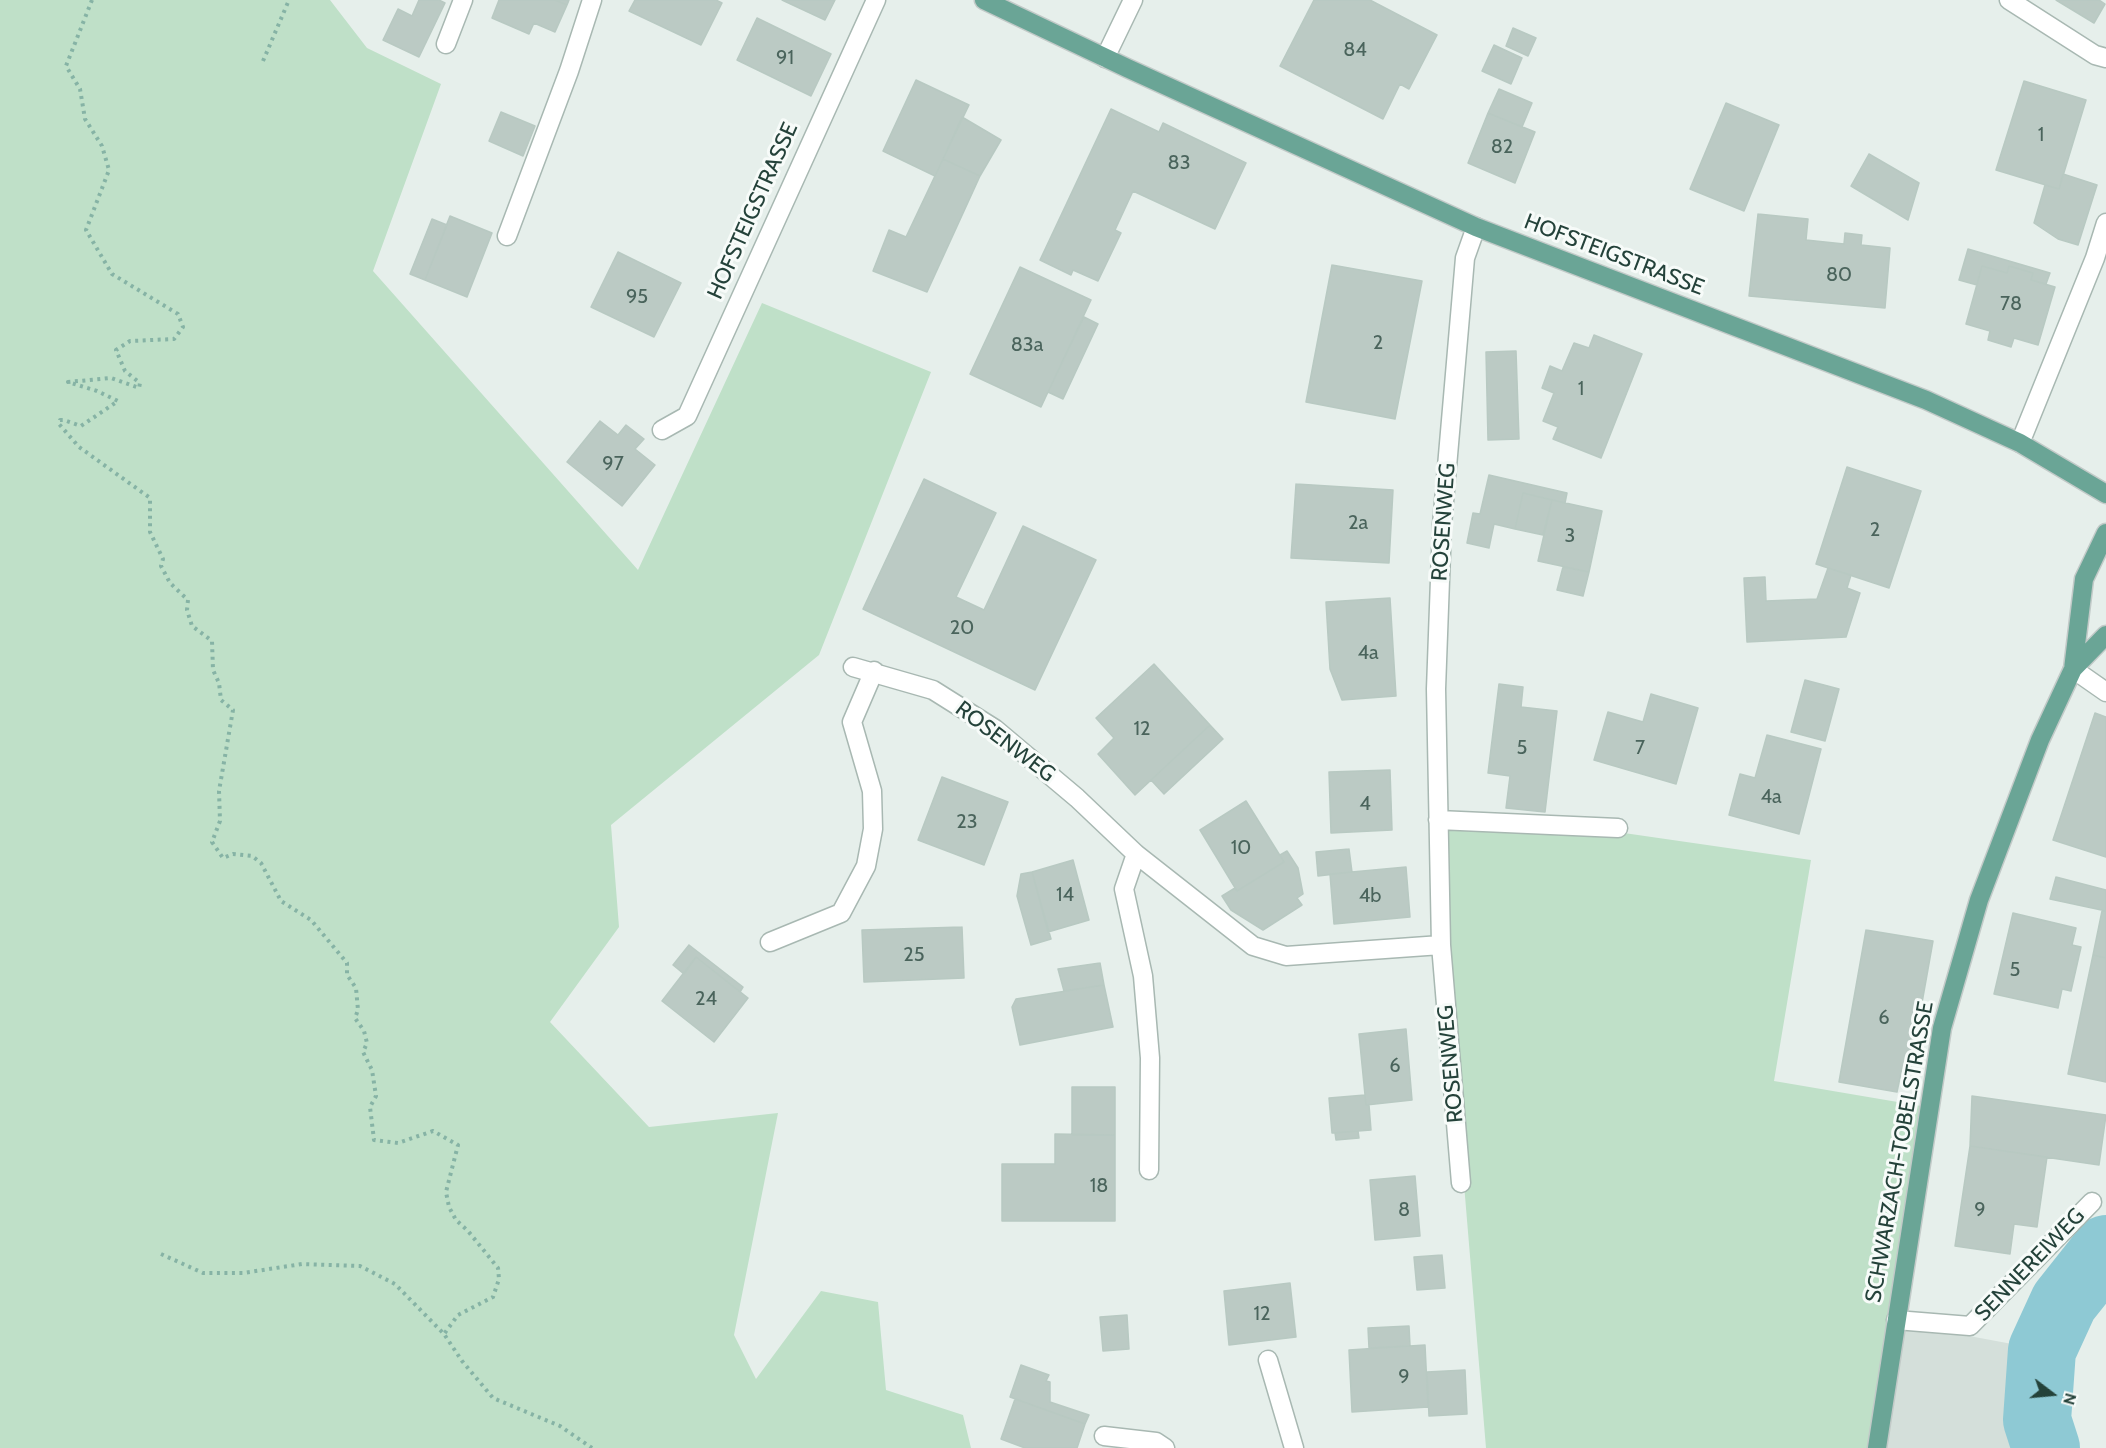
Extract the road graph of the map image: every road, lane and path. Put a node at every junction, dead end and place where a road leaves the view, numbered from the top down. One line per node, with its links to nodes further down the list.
1 (92, 0): 35 (path)
2 (288, 0): 12 (path)
3 (463, 0): 9 (street)
4 (592, 0): 15 (street)
5 (876, 0): 16 (street, HOFSTEIGSTRASSE)
6 (984, 0): 10 (main road, HOFSTEIGSTRASSE)
7 (1133, 0): 10 (street)
8 (2009, 0): 11 (street)
9 (446, 44)
10 (1105, 58): 14 (main road, HOFSTEIGSTRASSE)
11 (2106, 58)
12 (263, 62)
13 (2106, 223): 17 (street)
14 (1476, 227): 17 (main road, HOFSTEIGSTRASSE); 25 (street, ROSENWEG)
15 (507, 236)
16 (662, 430)
17 (2020, 443): 18 (main road, HOFSTEIGSTRASSE)
18 (2106, 494)
19 (2106, 533): 22 (main road, SCHWARZACH-TOBELSTRASSE)
20 (2106, 635): 22 (main road, SCHWARZACH-TOBELSTRASSE)
21 (853, 667): 23 (street, ROSENWEG)
22 (2073, 669): 24 (street); 34 (main road, SCHWARZACH-TOBELSTRASSE)
23 (874, 671): 27 (street, ROSENWEG); 28 (street)
24 (2106, 692)
25 (1438, 820): 26 (street); 29 (street, ROSENWEG)
26 (1618, 828)
27 (1136, 854): 29 (street, ROSENWEG); 30 (street)
28 (770, 942)
29 (1441, 945): 31 (street, ROSENWEG)
30 (1149, 1170)
31 (1461, 1183)
32 (2092, 1202): 34 (street, SENNEREIWEG)
33 (161, 1254): 35 (path)
34 (1896, 1320): 41 (main road, SCHWARZACH-TOBELSTRASSE)
35 (444, 1334): 38 (path)
36 (1268, 1360): 40 (street)
37 (1104, 1436): 39 (street)
38 (592, 1448)
39 (1165, 1448)
40 (1294, 1448)
41 (1877, 1448)

